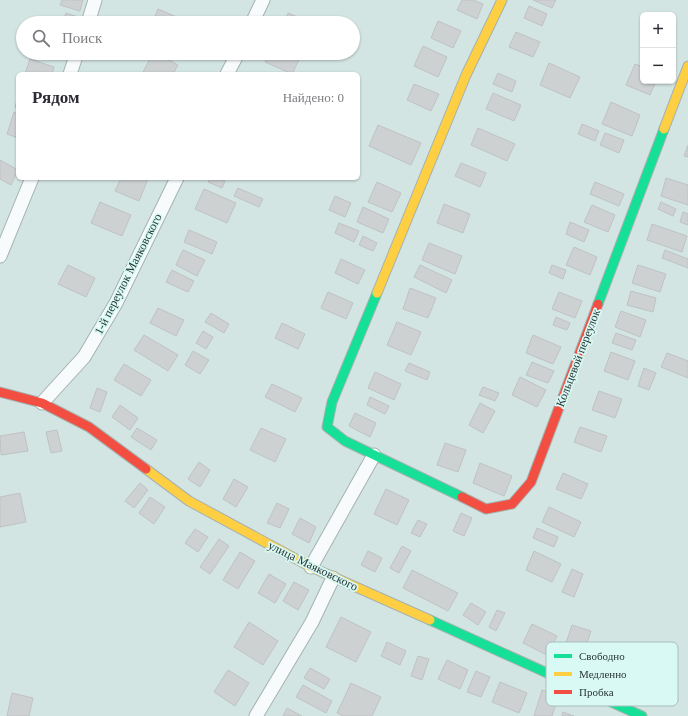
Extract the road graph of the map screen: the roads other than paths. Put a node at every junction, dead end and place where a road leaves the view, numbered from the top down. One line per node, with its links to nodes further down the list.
1 (96, 0): 4 (street)
2 (263, 0): 5 (street)
3 (502, 0): 16 (street, Кольцевой переулок)
4 (90, 16)
5 (255, 16)
6 (75, 60): 9 (street)
7 (235, 60): 10 (street)
8 (688, 66): 16 (street, Кольцевой переулок)
9 (71, 72)
10 (229, 72)
11 (31, 180): 13 (street)
12 (176, 180): 15 (street, 1-й переулок Маяковского)
13 (0, 256)
14 (0, 392): 15 (street, улица Маяковского)
15 (42, 403): 17 (street, улица Маяковского)
16 (374, 455): 17 (street)
17 (311, 567): 18 (street, улица Маяковского)
18 (334, 578): 19 (street, улица Маяковского); 21 (street)
19 (546, 673)
20 (620, 706): 22 (street, улица Маяковского)
21 (256, 716)
22 (642, 716)

